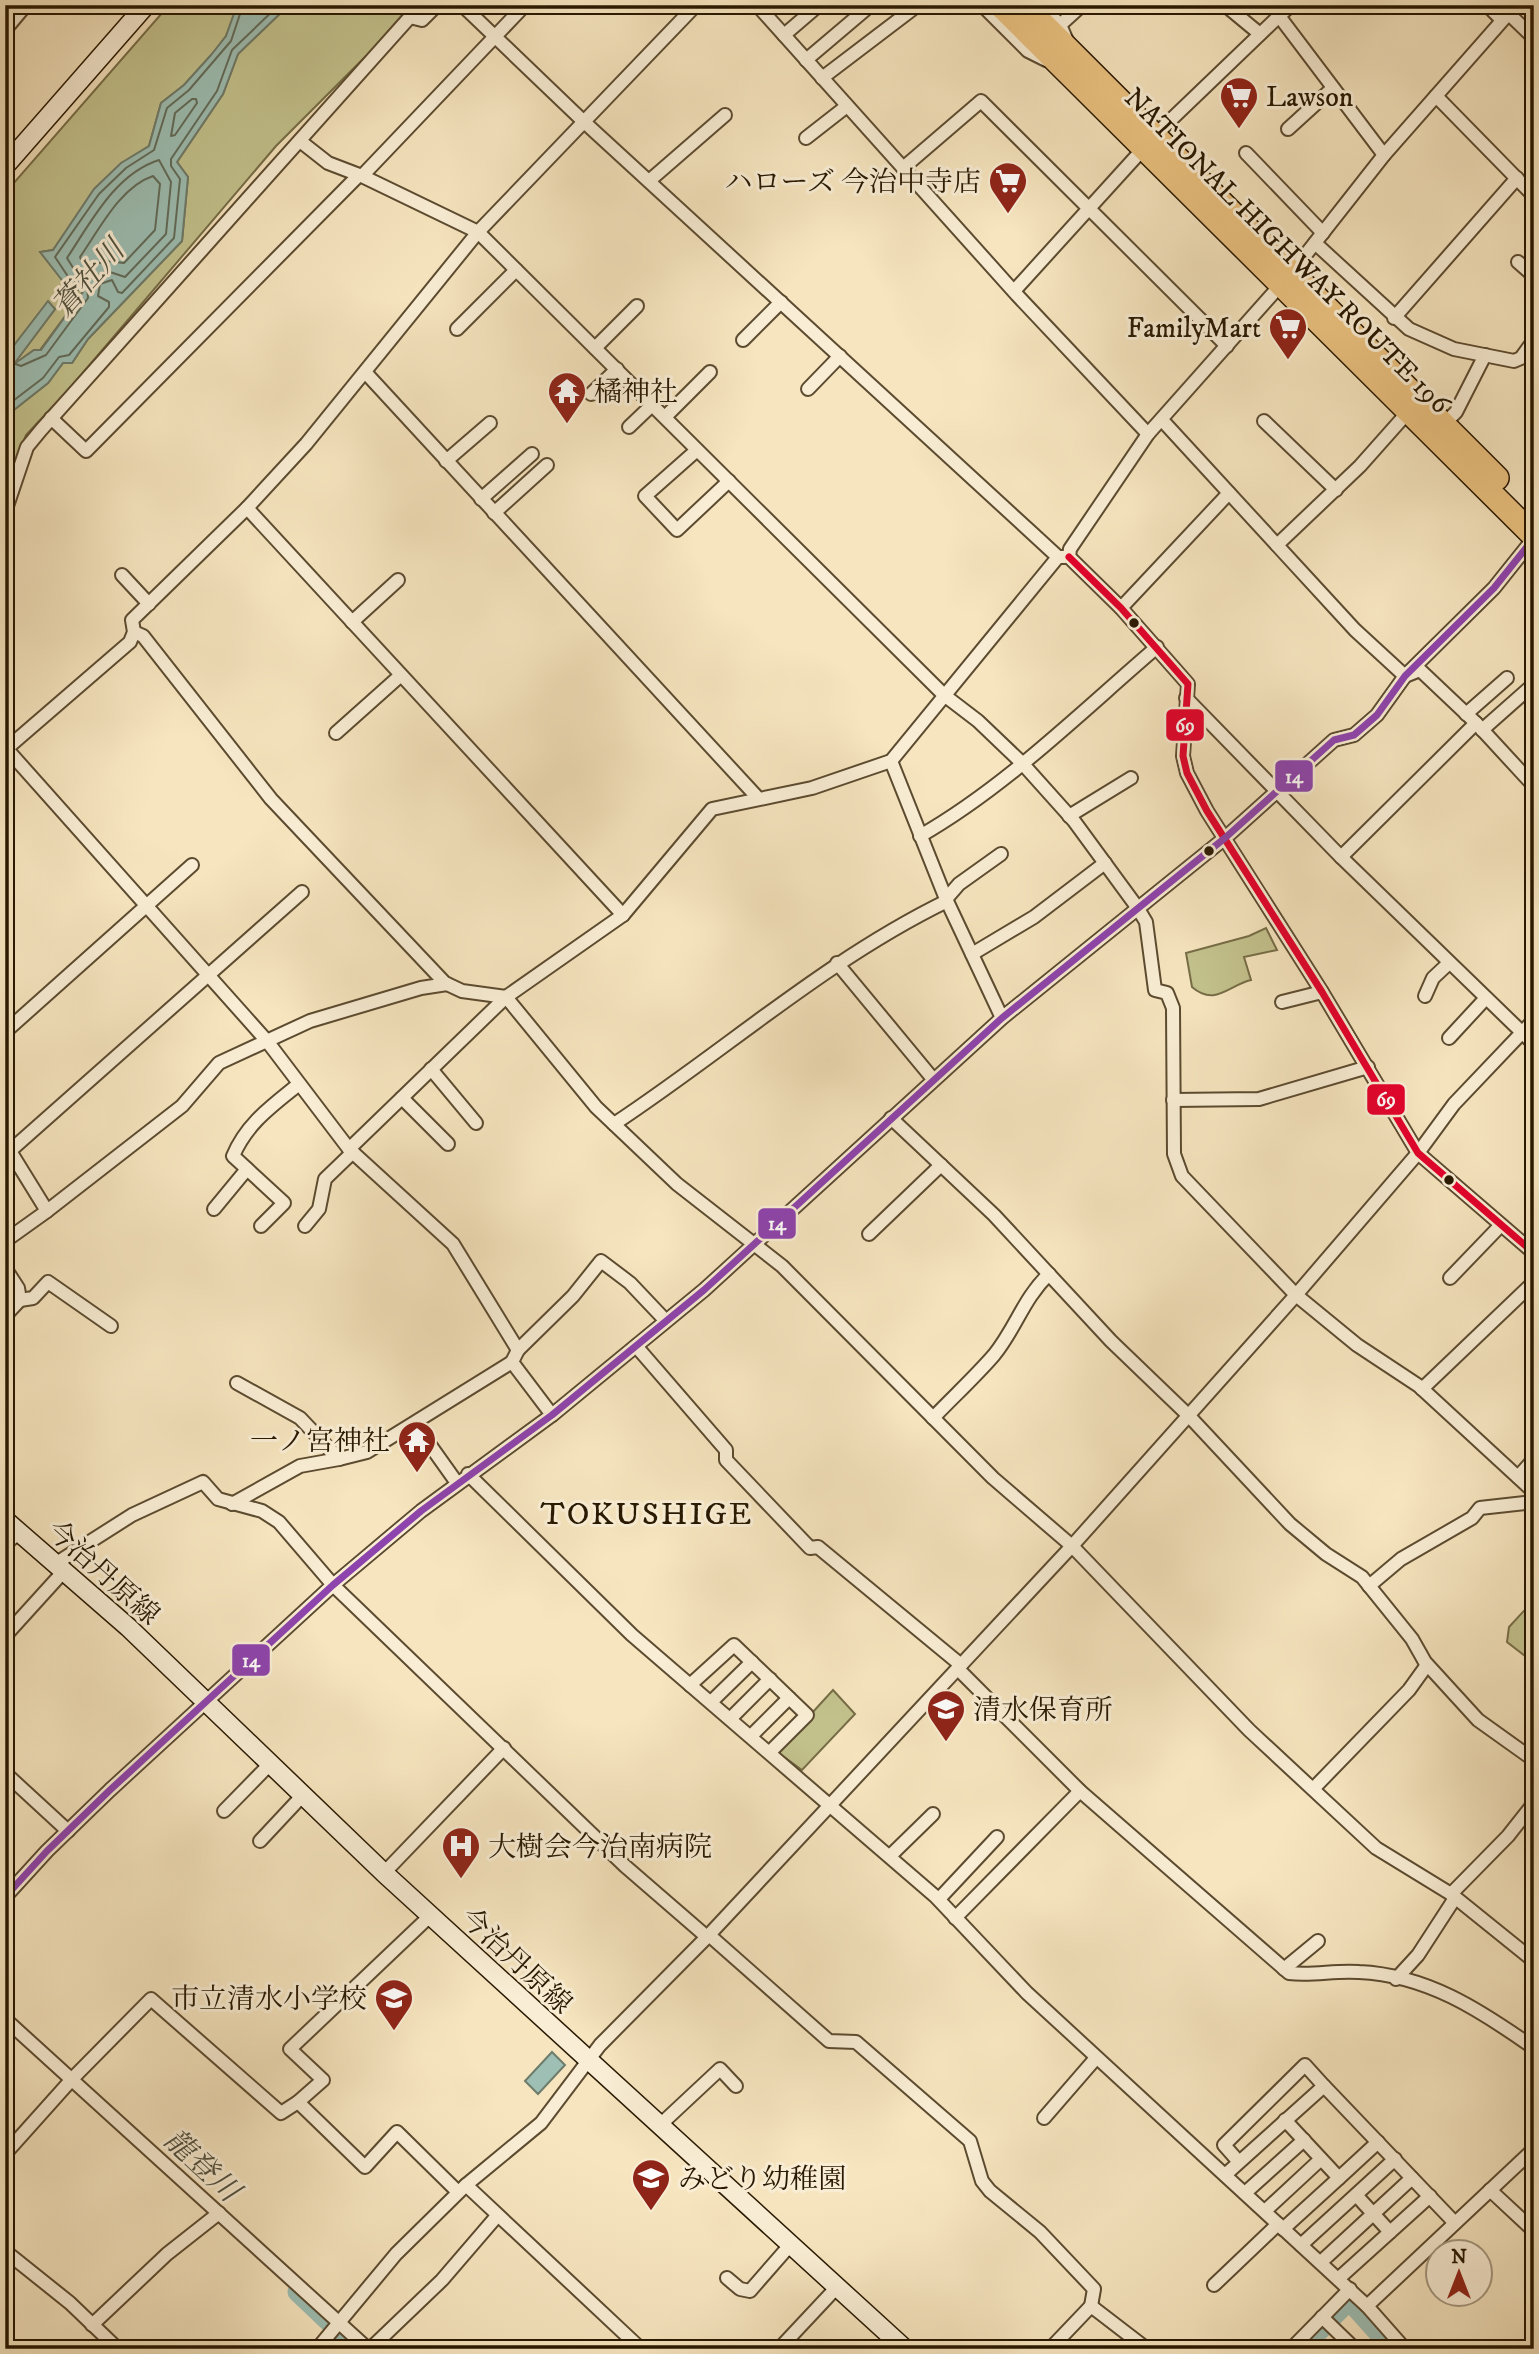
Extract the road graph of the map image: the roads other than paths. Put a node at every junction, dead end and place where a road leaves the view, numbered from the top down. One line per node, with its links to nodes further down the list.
1 (26, 5): 24 (street)
2 (146, 5): 43 (main road)
3 (420, 5): 22 (street)
4 (437, 5): 22 (street)
5 (462, 5): 27 (street)
6 (525, 5): 27 (street)
7 (695, 5): 36 (street)
8 (757, 5): 26 (street)
9 (819, 5): 26 (street)
10 (982, 5): 30 (street)
11 (1000, 5): 30 (highway, NATIONAL HIGHWAY ROUTE 196)
12 (1024, 5): 30 (highway, NATIONAL HIGHWAY ROUTE 196)
13 (1041, 5): 23 (street)
14 (1082, 5): 23 (street)
15 (1225, 5): 25 (street)
16 (1291, 5): 21 (street)
17 (1488, 5): 20 (street)
18 (911, 7): 31 (street)
19 (865, 10): 29 (street)
20 (1508, 13): 28 (street); 33 (street)
21 (1279, 16): 25 (street); 32 (street)
22 (410, 17): 39 (street)
23 (1060, 25): 30 (street)
24 (5, 30)
25 (1260, 34): 40 (street)
26 (784, 35): 29 (street)
27 (494, 37): 36 (street); 45 (street)
28 (1534, 38)
29 (806, 60): 31 (street)
30 (1068, 61): 40 (highway, NATIONAL HIGHWAY ROUTE 196)
31 (822, 78): 34 (street)
32 (1333, 88): 37 (street); 42 (street)
33 (1436, 96): 42 (street); 46 (street)
34 (847, 106): 38 (street); 44 (street)
35 (725, 115): 47 (street)
36 (582, 120): 47 (street); 50 (street)
37 (1288, 129)
38 (806, 138)
39 (300, 141): 45 (street); 75 (street)
40 (1148, 142): 49 (street); 55 (highway, NATIONAL HIGHWAY ROUTE 196)
41 (1246, 153): 51 (street)
42 (1384, 155): 51 (street)
43 (5, 166)
44 (903, 168): 49 (street); 56 (street)
45 (360, 175): 50 (street); 75 (street)
46 (1517, 178): 48 (street); 59 (street)
47 (649, 181): 57 (street)
48 (1534, 196)
49 (1089, 208): 56 (street); 63 (street)
50 (478, 232): 53 (street); 68 (street)
51 (1319, 238): 55 (street); 59 (street)
52 (1518, 262): 54 (street)
53 (516, 270): 60 (street); 64 (street)
54 (1534, 276)
55 (1287, 279): 63 (street); 73 (highway, NATIONAL HIGHWAY ROUTE 196); 79 (highway, NATIONAL HIGHWAY ROUTE 196)
56 (1014, 291): 81 (street)
57 (781, 302): 61 (street); 66 (street)
58 (637, 306): 64 (street)
59 (1394, 318): 65 (street)
60 (457, 329)
61 (743, 340)
62 (1534, 340): 65 (street)
63 (1227, 346): 76 (street)
64 (595, 348): 67 (street)
65 (1485, 355): 79 (street)
66 (840, 356): 70 (street); 96 (street)
67 (617, 369): 71 (street); 72 (street)
68 (365, 372): 84 (street); 90 (street)
69 (710, 372): 74 (street)
70 (808, 389)
71 (591, 394)
72 (652, 405): 74 (street); 80 (street)
73 (1408, 412): 87 (street); 94 (highway, NATIONAL HIGHWAY ROUTE 196)
74 (665, 417): 82 (street)
75 (51, 418): 91 (street)
76 (1162, 419): 81 (street); 88 (street)
77 (1264, 421): 87 (street)
78 (490, 423): 84 (street)
79 (1444, 424): 93 (highway, NATIONAL HIGHWAY ROUTE 196)
80 (629, 427)
81 (1148, 434): 96 (street)
82 (698, 450): 86 (street); 86 (street)
83 (532, 454): 89 (street)
84 (446, 461): 89 (street)
85 (547, 465): 92 (street)
86 (729, 481): 108 (street)
87 (1336, 490): 95 (street)
88 (1229, 493): 95 (street); 100 (street)
89 (481, 499): 92 (street)
90 (247, 508): 99 (street); 101 (street)
91 (5, 512)
92 (495, 513): 118 (street)
93 (1534, 514)
94 (1534, 537): 105 (street)
95 (1277, 545): 105 (street)
96 (1064, 557): 100 (street); 108 (street)
97 (122, 575): 99 (street)
98 (398, 580): 101 (street)
99 (149, 604): 102 (street)
100 (1121, 608): 103 (street)
101 (352, 622): 104 (street)
102 (134, 632): 112 (street); 135 (street)
103 (1157, 647): 109 (street); 114 (street)
104 (401, 675): 111 (street); 130 (street)
105 (1405, 676): 110 (street); 117 (street)
106 (1507, 678): 110 (street)
107 (1534, 684): 110 (street)
108 (944, 695): 113 (street); 114 (street)
109 (1186, 698): 117 (street); 121 (street)
110 (1474, 722): 116 (street); 123 (street)
111 (336, 733)
112 (6, 748): 128 (street)
113 (891, 761): 118 (street); 120 (street)
114 (1022, 763): 119 (street); 120 (street)
115 (1131, 778): 119 (street)
116 (1534, 786)
117 (1278, 792): 121 (street); 123 (street)
118 (758, 798): 130 (street)
119 (1069, 816): 124 (street)
120 (920, 836): 127 (street)
121 (1225, 838): 129 (street); 136 (street)
122 (1001, 854): 127 (street)
123 (1341, 857): 133 (street)
124 (1105, 863): 129 (street); 131 (street)
125 (192, 865): 128 (street)
126 (302, 892): 134 (street)
127 (947, 900): 131 (street); 132 (street)
128 (147, 905): 134 (street); 143 (street)
129 (1138, 907): 141 (street); 153 (street)
130 (623, 915): 138 (street)
131 (972, 954): 141 (street)
132 (837, 963): 150 (street); 156 (street)
133 (1449, 963): 137 (street); 139 (street)
134 (208, 973): 146 (street); 158 (street)
135 (447, 984): 138 (street); 146 (street)
136 (1322, 992): 140 (street); 148 (street)
137 (1425, 996)
138 (506, 997): 149 (street); 156 (street)
139 (1486, 998): 144 (street); 145 (street)
140 (1282, 1002)
141 (1002, 1018): 150 (street)
142 (1534, 1020): 144 (street)
143 (5, 1032)
144 (1522, 1034): 147 (street); 160 (street)
145 (1449, 1038)
146 (267, 1041): 151 (street); 164 (street)
147 (1534, 1044)
148 (1367, 1067): 153 (street); 160 (street)
149 (431, 1069): 152 (street); 155 (street)
150 (933, 1079): 154 (street)
151 (299, 1084): 159 (street); 162 (street)
152 (402, 1098): 157 (street); 159 (street)
153 (1173, 1100): 176 (street)
154 (891, 1118): 161 (street); 170 (street)
155 (476, 1123)
156 (614, 1124): 170 (street)
157 (448, 1144)
158 (8, 1146): 164 (street)
159 (351, 1151): 166 (street); 182 (street)
160 (1418, 1153): 165 (street); 176 (street)
161 (941, 1165): 168 (street); 173 (street)
162 (247, 1169): 163 (street); 167 (street)
163 (214, 1209)
164 (47, 1211): 169 (street)
165 (1500, 1224): 171 (street); 174 (street)
166 (305, 1226)
167 (261, 1227)
168 (869, 1234)
169 (5, 1241)
170 (755, 1246): 179 (street); 187 (street)
171 (1534, 1253)
172 (5, 1268): 177 (street)
173 (1049, 1274): 186 (street); 187 (street)
174 (1450, 1278)
175 (1534, 1282): 184 (street)
176 (1296, 1296): 184 (street); 186 (street)
177 (20, 1300): 178 (street); 180 (street)
178 (5, 1316)
179 (666, 1321): 181 (street); 182 (street)
180 (111, 1326)
181 (636, 1346): 185 (street); 207 (street)
182 (515, 1356): 185 (street); 188 (street)
183 (237, 1383): 189 (street)
184 (1422, 1389): 192 (street)
185 (552, 1415): 191 (street)
186 (1189, 1416): 200 (street); 203 (street)
187 (933, 1418): 200 (street)
188 (415, 1424): 189 (street); 193 (street)
189 (339, 1459): 196 (street)
190 (1534, 1459): 192 (street)
191 (468, 1474): 193 (street); 209 (street)
192 (1518, 1477): 194 (street)
193 (457, 1483): 202 (street)
194 (1534, 1492)
195 (1534, 1502): 203 (street)
196 (232, 1504): 201 (street); 202 (street)
197 (5, 1520): 198 (main road, 今治丹原線)
198 (20, 1532): 199 (street); 201 (main road, 今治丹原線)
199 (5, 1544)
200 (1072, 1546): 207 (street); 220 (street)
201 (60, 1568): 204 (street); 212 (main road, 今治丹原線)
202 (333, 1585): 212 (street); 215 (street)
203 (1369, 1586): 206 (street)
204 (5, 1636)
205 (752, 1662): 208 (street); 209 (street); 211 (street)
206 (1427, 1665): 217 (street); 220 (street)
207 (960, 1667): 221 (street); 224 (street)
208 (770, 1679): 210 (street); 213 (street)
209 (691, 1685): 211 (street)
210 (789, 1698): 214 (street); 216 (street)
211 (711, 1702): 213 (street)
212 (207, 1703): 218 (main road, 今治丹原線); 227 (street)
213 (730, 1719): 214 (street)
214 (751, 1736): 216 (street)
215 (504, 1748): 231 (street); 237 (street)
216 (770, 1752): 224 (street)
217 (1534, 1760)
218 (270, 1764): 222 (main road, 今治丹原線); 225 (street)
219 (5, 1773): 227 (street)
220 (1313, 1790): 232 (street)
221 (1080, 1791): 236 (street); 240 (street)
222 (303, 1795): 229 (street); 231 (main road, 今治丹原線)
223 (1534, 1803): 232 (street)
224 (831, 1804): 230 (street); 237 (street)
225 (224, 1811)
226 (933, 1814): 230 (street)
227 (68, 1831): 233 (street)
228 (996, 1838): 234 (street)
229 (260, 1841)
230 (890, 1856): 234 (street)
231 (384, 1873): 235 (main road, 今治丹原線)
232 (1453, 1896): 239 (street); 241 (street)
233 (5, 1897)
234 (939, 1899): 236 (street)
235 (431, 1915): 245 (main road, 今治丹原線); 249 (street)
236 (955, 1918): 244 (street)
237 (708, 1936): 245 (street); 287 (street)
238 (1318, 1941): 240 (street)
239 (1534, 1961)
240 (1284, 1969): 241 (street)
241 (1396, 1979): 243 (street)
242 (5, 2019): 246 (street)
243 (1534, 2048)
244 (1096, 2059): 250 (street); 262 (street)
245 (589, 2063): 253 (main road, 今治丹原線); 265 (street)
246 (73, 2078): 249 (street); 258 (street); 271 (street)
247 (736, 2086): 253 (street)
248 (1324, 2086): 251 (street); 252 (street); 256 (street)
249 (298, 2102): 265 (street)
250 (1044, 2118)
251 (1285, 2120): 254 (street); 255 (street)
252 (1248, 2122): 254 (street); 261 (street)
253 (659, 2126): 278 (main road, 今治丹原線)
254 (1265, 2138): 261 (street)
255 (1304, 2140): 259 (street); 267 (street)
256 (1378, 2142): 260 (street); 263 (street)
257 (1534, 2149): 266 (street)
258 (5, 2154)
259 (1321, 2159): 263 (street); 270 (street)
260 (1395, 2160): 264 (street); 268 (street)
261 (1239, 2162): 262 (street)
262 (1224, 2175): 267 (street)
263 (1339, 2178): 275 (street)
264 (1412, 2178): 269 (street); 272 (street)
265 (462, 2189): 273 (street); 290 (street)
266 (1490, 2190): 274 (street); 276 (street)
267 (1245, 2193): 270 (street)
268 (1356, 2195): 272 (street); 279 (street)
269 (1430, 2196): 274 (street); 277 (street)
270 (1265, 2211): 275 (street)
271 (219, 2213): 290 (street); 291 (street)
272 (1373, 2215): 277 (street); 281 (street)
273 (498, 2216): 294 (street); 295 (street)
274 (1455, 2222): 288 (street)
275 (1280, 2227): 279 (street); 284 (street)
276 (1534, 2231)
277 (1390, 2232): 283 (street)
278 (792, 2244): 282 (street); 285 (main road, 今治丹原線)
279 (1301, 2245): 281 (street)
280 (5, 2251): 291 (street)
281 (1321, 2262): 283 (street)
282 (727, 2278)
283 (1338, 2279): 286 (street)
284 (1214, 2285)
285 (838, 2286): 296 (street); 297 (main road, 今治丹原線)
286 (1350, 2289): 288 (street); 289 (street)
287 (1091, 2306): 298 (street); 299 (street)
288 (1367, 2306): 302 (street)
289 (1322, 2316): 300 (street); 301 (street)
290 (340, 2323): 293 (street); 294 (street)
291 (92, 2325): 292 (street)
292 (117, 2349)
293 (317, 2349)
294 (369, 2349)
295 (641, 2349)
296 (779, 2349)
297 (905, 2349)
298 (1050, 2349)
299 (1147, 2349)
300 (1290, 2349)
301 (1355, 2349)
302 (1405, 2349)

